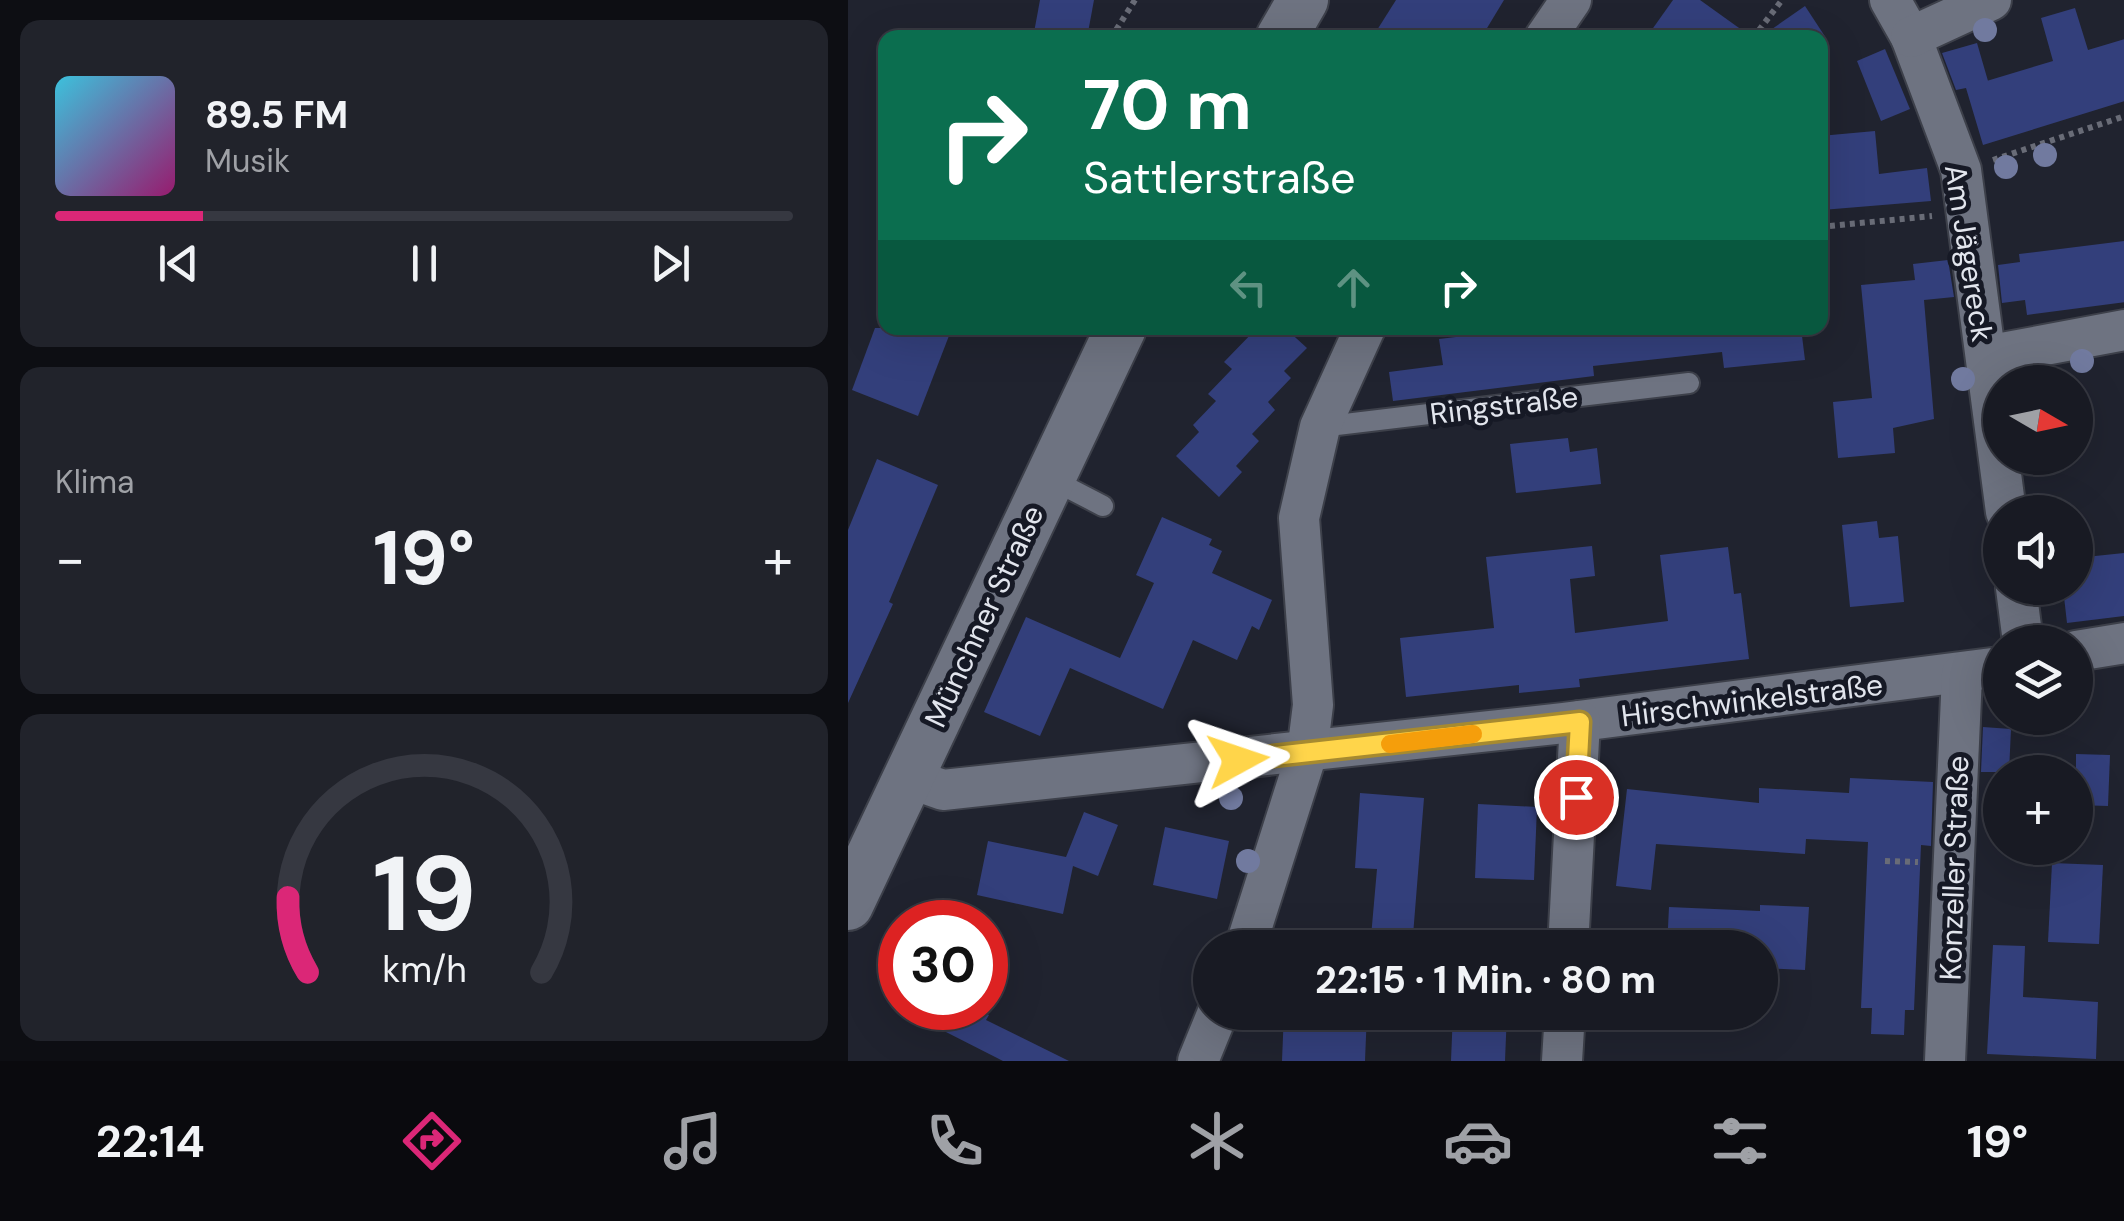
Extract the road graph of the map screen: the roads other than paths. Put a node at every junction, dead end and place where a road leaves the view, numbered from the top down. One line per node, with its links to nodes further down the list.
1 (1303, 0): 5 (street)
2 (1571, 0): 6 (street)
3 (1890, 0): 7 (street, Am Jägereck)
4 (1991, 0): 7 (street)
5 (1286, 30)
6 (1550, 30)
7 (1911, 37): 11 (street, Am Jägereck)
8 (2124, 330): 11 (street, Am Jägereck)
9 (1118, 335): 14 (street, Münchner Straße)
10 (1362, 335): 13 (street)
11 (1986, 356): 15 (street, Am Jägereck)
12 (1689, 383): 13 (lane, Ringstraße)
13 (1320, 427): 21 (street)
14 (1047, 478): 16 (lane); 22 (street, Münchner Straße)
15 (2004, 495)
16 (1103, 506)
17 (2124, 643): 18 (street)
18 (2093, 648)
19 (1981, 671): 20 (street, Hirschwinkelstraße); 30 (street, Konzeller Straße)
20 (1580, 722): 21 (street, Hirschwinkelstraße); 25 (street)
21 (1308, 753): 22 (street, Hirschwinkelstraße); 24 (street)
22 (910, 778): 23 (street, Münchner Straße)
23 (848, 905)
24 (1251, 930)
25 (1569, 930)
26 (1211, 1030): 28 (street)
27 (1564, 1030): 29 (street)
28 (1198, 1061)
29 (1562, 1061)
30 (1945, 1061)

